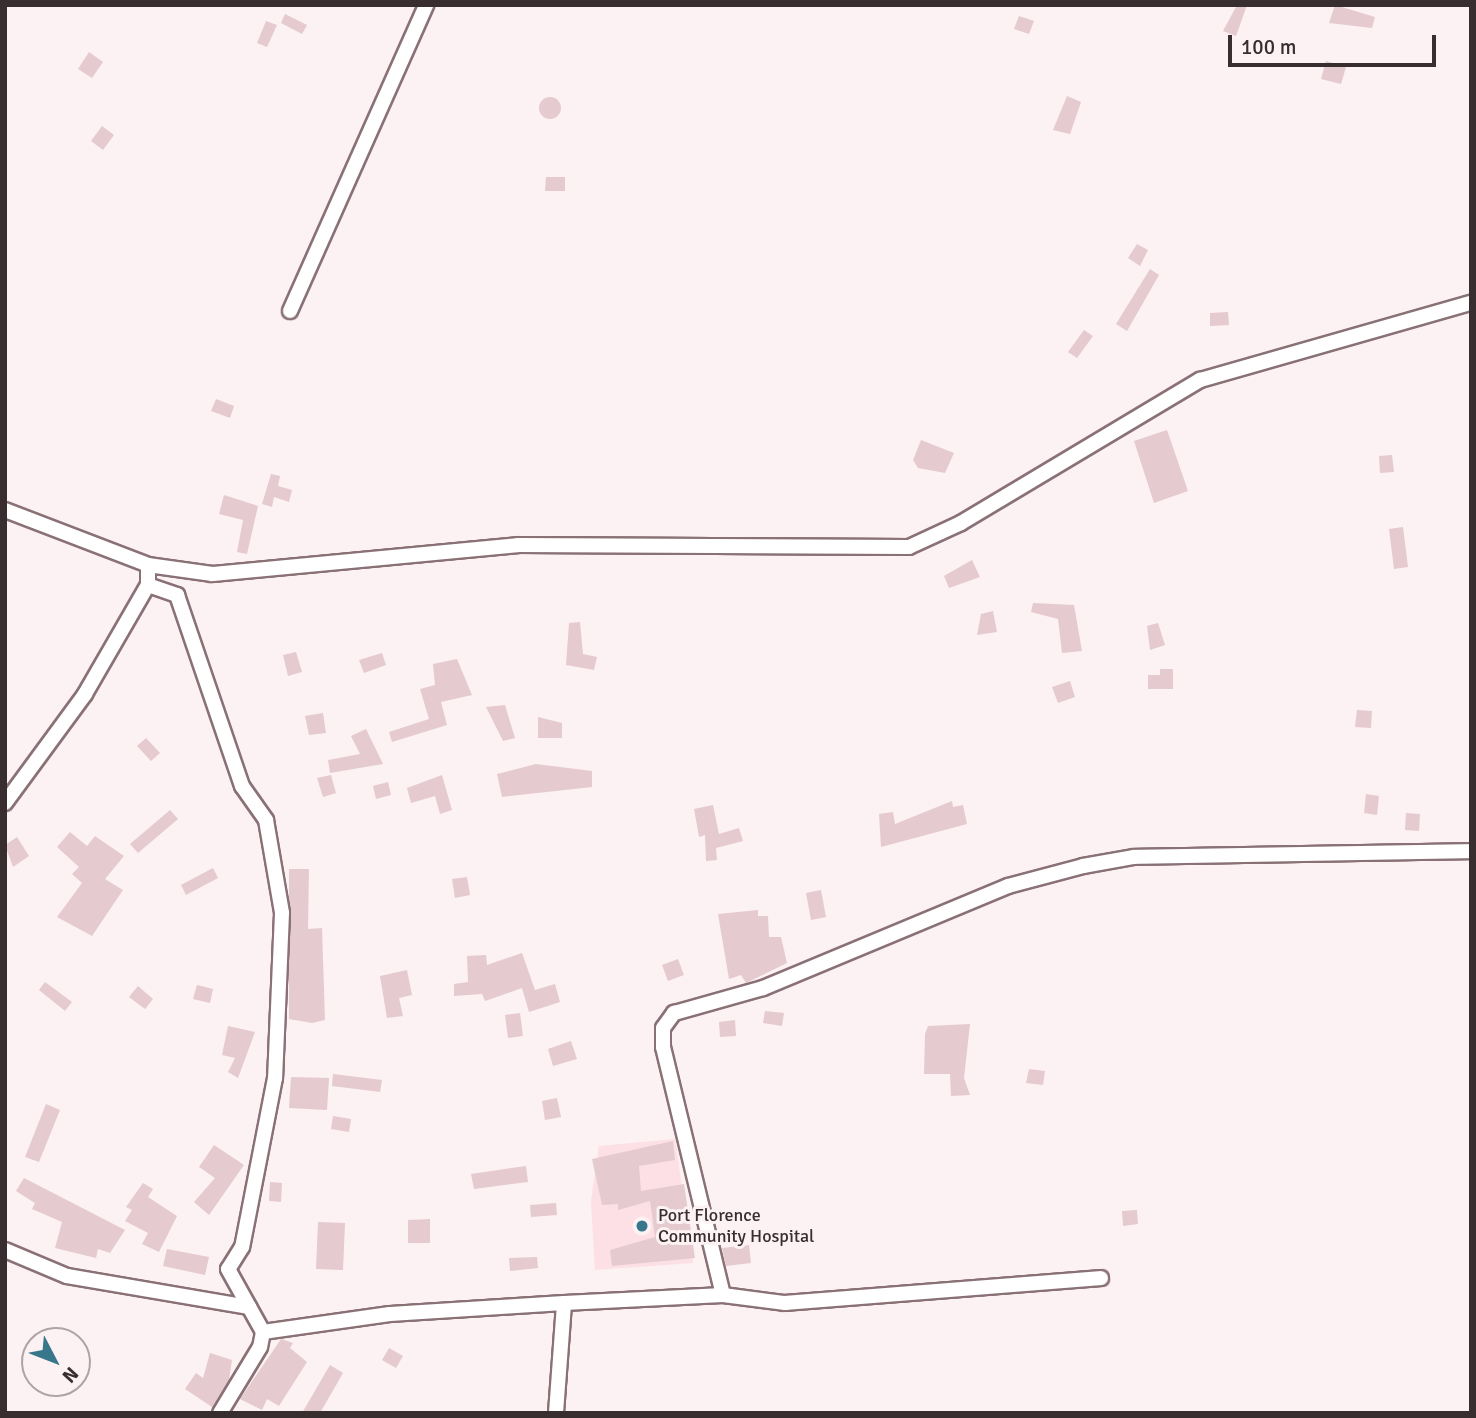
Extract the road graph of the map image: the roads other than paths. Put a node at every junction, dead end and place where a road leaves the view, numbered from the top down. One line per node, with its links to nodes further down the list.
1 (426, 5): 3 (street)
2 (1471, 303): 5 (street)
3 (290, 311)
4 (5, 510): 5 (street)
5 (148, 565): 6 (street)
6 (148, 585): 7 (street); 13 (street)
7 (5, 803)
8 (1471, 851): 11 (street)
9 (5, 1250): 13 (street)
10 (1101, 1278): 11 (street)
11 (723, 1295): 12 (street)
12 (564, 1303): 14 (street); 16 (street)
13 (249, 1307): 14 (street)
14 (263, 1332): 15 (street)
15 (220, 1413)
16 (556, 1413)

